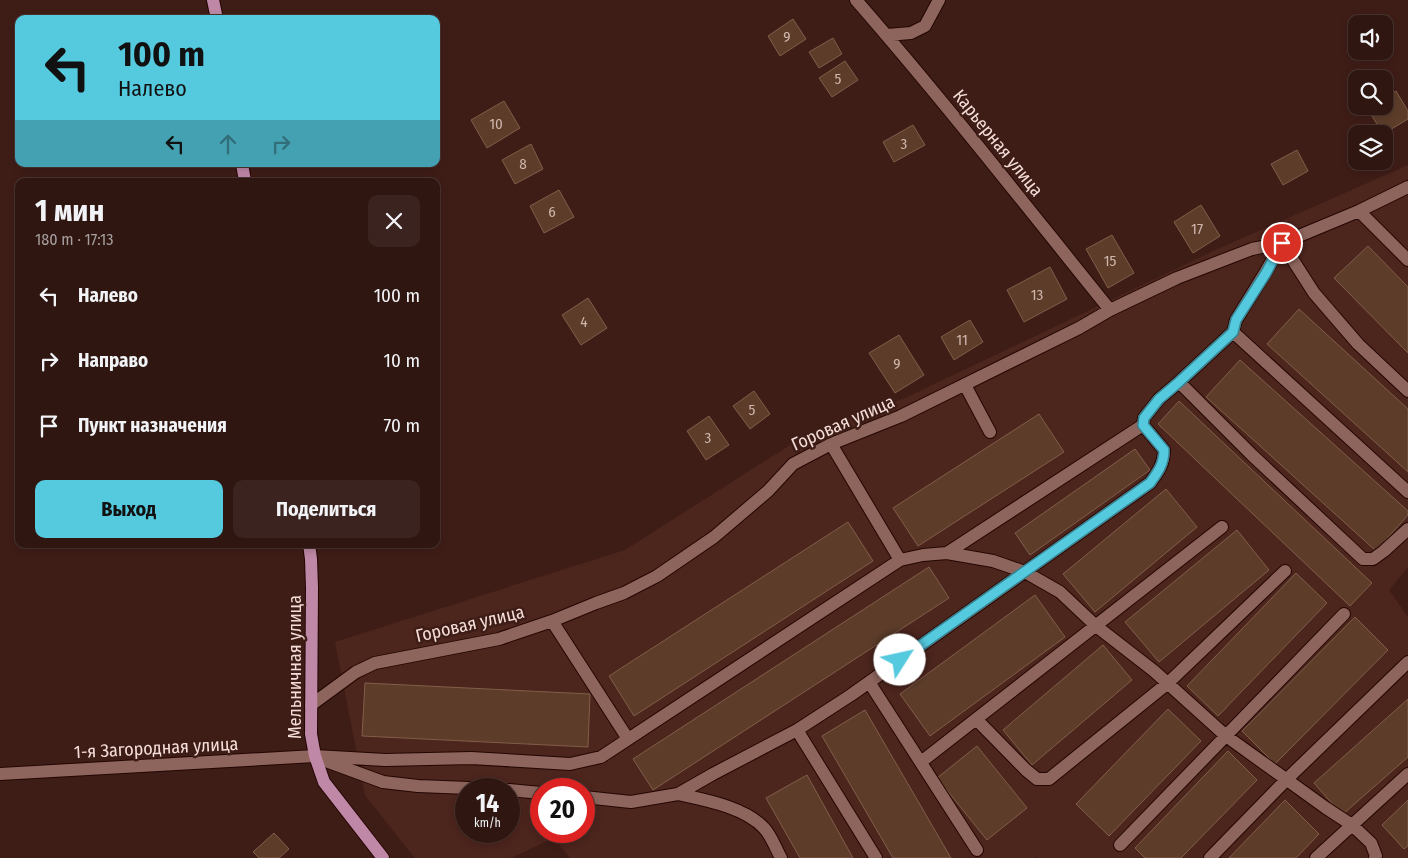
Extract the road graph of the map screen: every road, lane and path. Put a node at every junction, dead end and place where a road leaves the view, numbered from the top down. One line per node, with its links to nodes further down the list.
1 (213, 0): 4 (main road)
2 (856, 0): 5 (lane, Карьерная улица)
3 (939, 0): 5 (lane)
4 (215, 15)
5 (887, 36): 10 (lane, Карьерная улица)
6 (1406, 189): 7 (lane, Горовая улица)
7 (1359, 210): 8 (lane, Горовая улица); 9 (lane)
8 (1282, 243): 10 (lane, Горовая улица); 11 (lane); 14 (lane)
9 (1408, 260)
10 (1110, 310): 13 (lane, Горовая улица)
11 (1233, 332): 12 (lane); 18 (lane)
12 (1179, 382): 15 (lane); 20 (lane)
13 (965, 385): 16 (lane); 17 (lane, Горовая улица)
14 (1408, 391)
15 (1143, 425): 22 (lane); 25 (lane)
16 (990, 432)
17 (831, 444): 23 (lane); 27 (lane, Горовая улица)
18 (1408, 492)
19 (1222, 527): 28 (lane)
20 (1408, 529)
21 (310, 548): 32 (main road, Мельничная улица)
22 (947, 553): 23 (lane); 25 (lane)
23 (900, 560): 36 (lane, 1-я Загородная улица)
24 (1285, 571): 31 (lane)
25 (1025, 572): 28 (lane); 30 (lane)
26 (1344, 614): 35 (lane)
27 (552, 621): 32 (lane, Горовая улица); 36 (lane)
28 (1096, 626): 31 (lane); 33 (lane)
29 (1408, 662): 41 (lane)
30 (869, 682): 34 (lane); 38 (lane)
31 (1168, 683): 33 (lane); 35 (lane)
32 (311, 705): 37 (main road, Мельничная улица)
33 (976, 719): 38 (lane)
34 (797, 730): 43 (lane); 50 (lane)
35 (1226, 736): 41 (lane); 46 (lane)
36 (628, 739): 37 (lane, 1-я Загородная улица)
37 (315, 756): 39 (lane, 1-я Загородная улица); 42 (lane); 48 (main road, Мельничная улица)
38 (921, 762): 47 (lane)
39 (0, 774)
40 (1408, 774): 45 (lane)
41 (1286, 780): 45 (lane); 51 (lane)
42 (455, 787)
43 (678, 794): 44 (lane); 49 (lane)
44 (595, 798)
45 (1352, 825): 52 (lane); 53 (lane)
46 (1120, 845)
47 (977, 850)
48 (384, 858)
49 (781, 858)
50 (876, 858)
51 (1210, 858)
52 (1316, 858)
53 (1375, 858)

